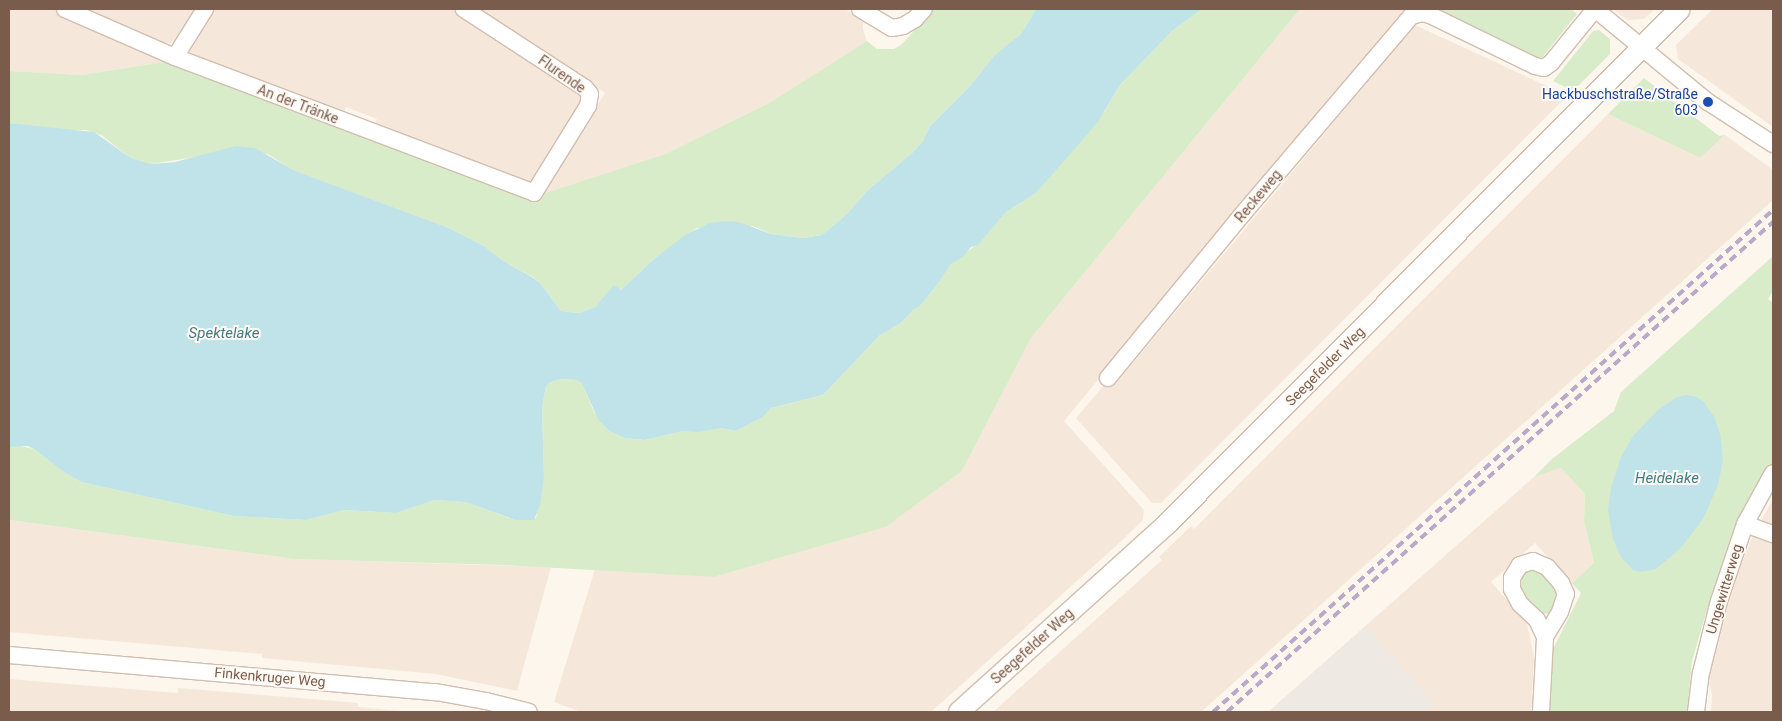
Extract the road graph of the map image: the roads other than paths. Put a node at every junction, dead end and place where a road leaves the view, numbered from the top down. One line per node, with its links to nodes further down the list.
1 (65, 9): 9 (street, An der Tränke)
2 (205, 9): 9 (street)
3 (464, 9): 11 (street, Flurende)
4 (860, 9): 5 (street)
5 (924, 9)
6 (1595, 9): 8 (street); 12 (street, Reckeweg)
7 (1680, 9): 8 (street, Seegefelder Weg)
8 (1642, 47): 10 (street); 19 (street, Seegefelder Weg)
9 (175, 57): 11 (street, An der Tränke)
10 (1773, 144)
11 (534, 193)
12 (1108, 378)
13 (1773, 473): 14 (street, Ungewitterweg)
14 (1745, 524): 15 (street); 21 (street, Ungewitterweg)
15 (1773, 534)
16 (1546, 637): 20 (street)
17 (9, 655): 18 (street, Finkenkruger Weg)
18 (530, 712)
19 (959, 712)
20 (1541, 712)
21 (1696, 712)

